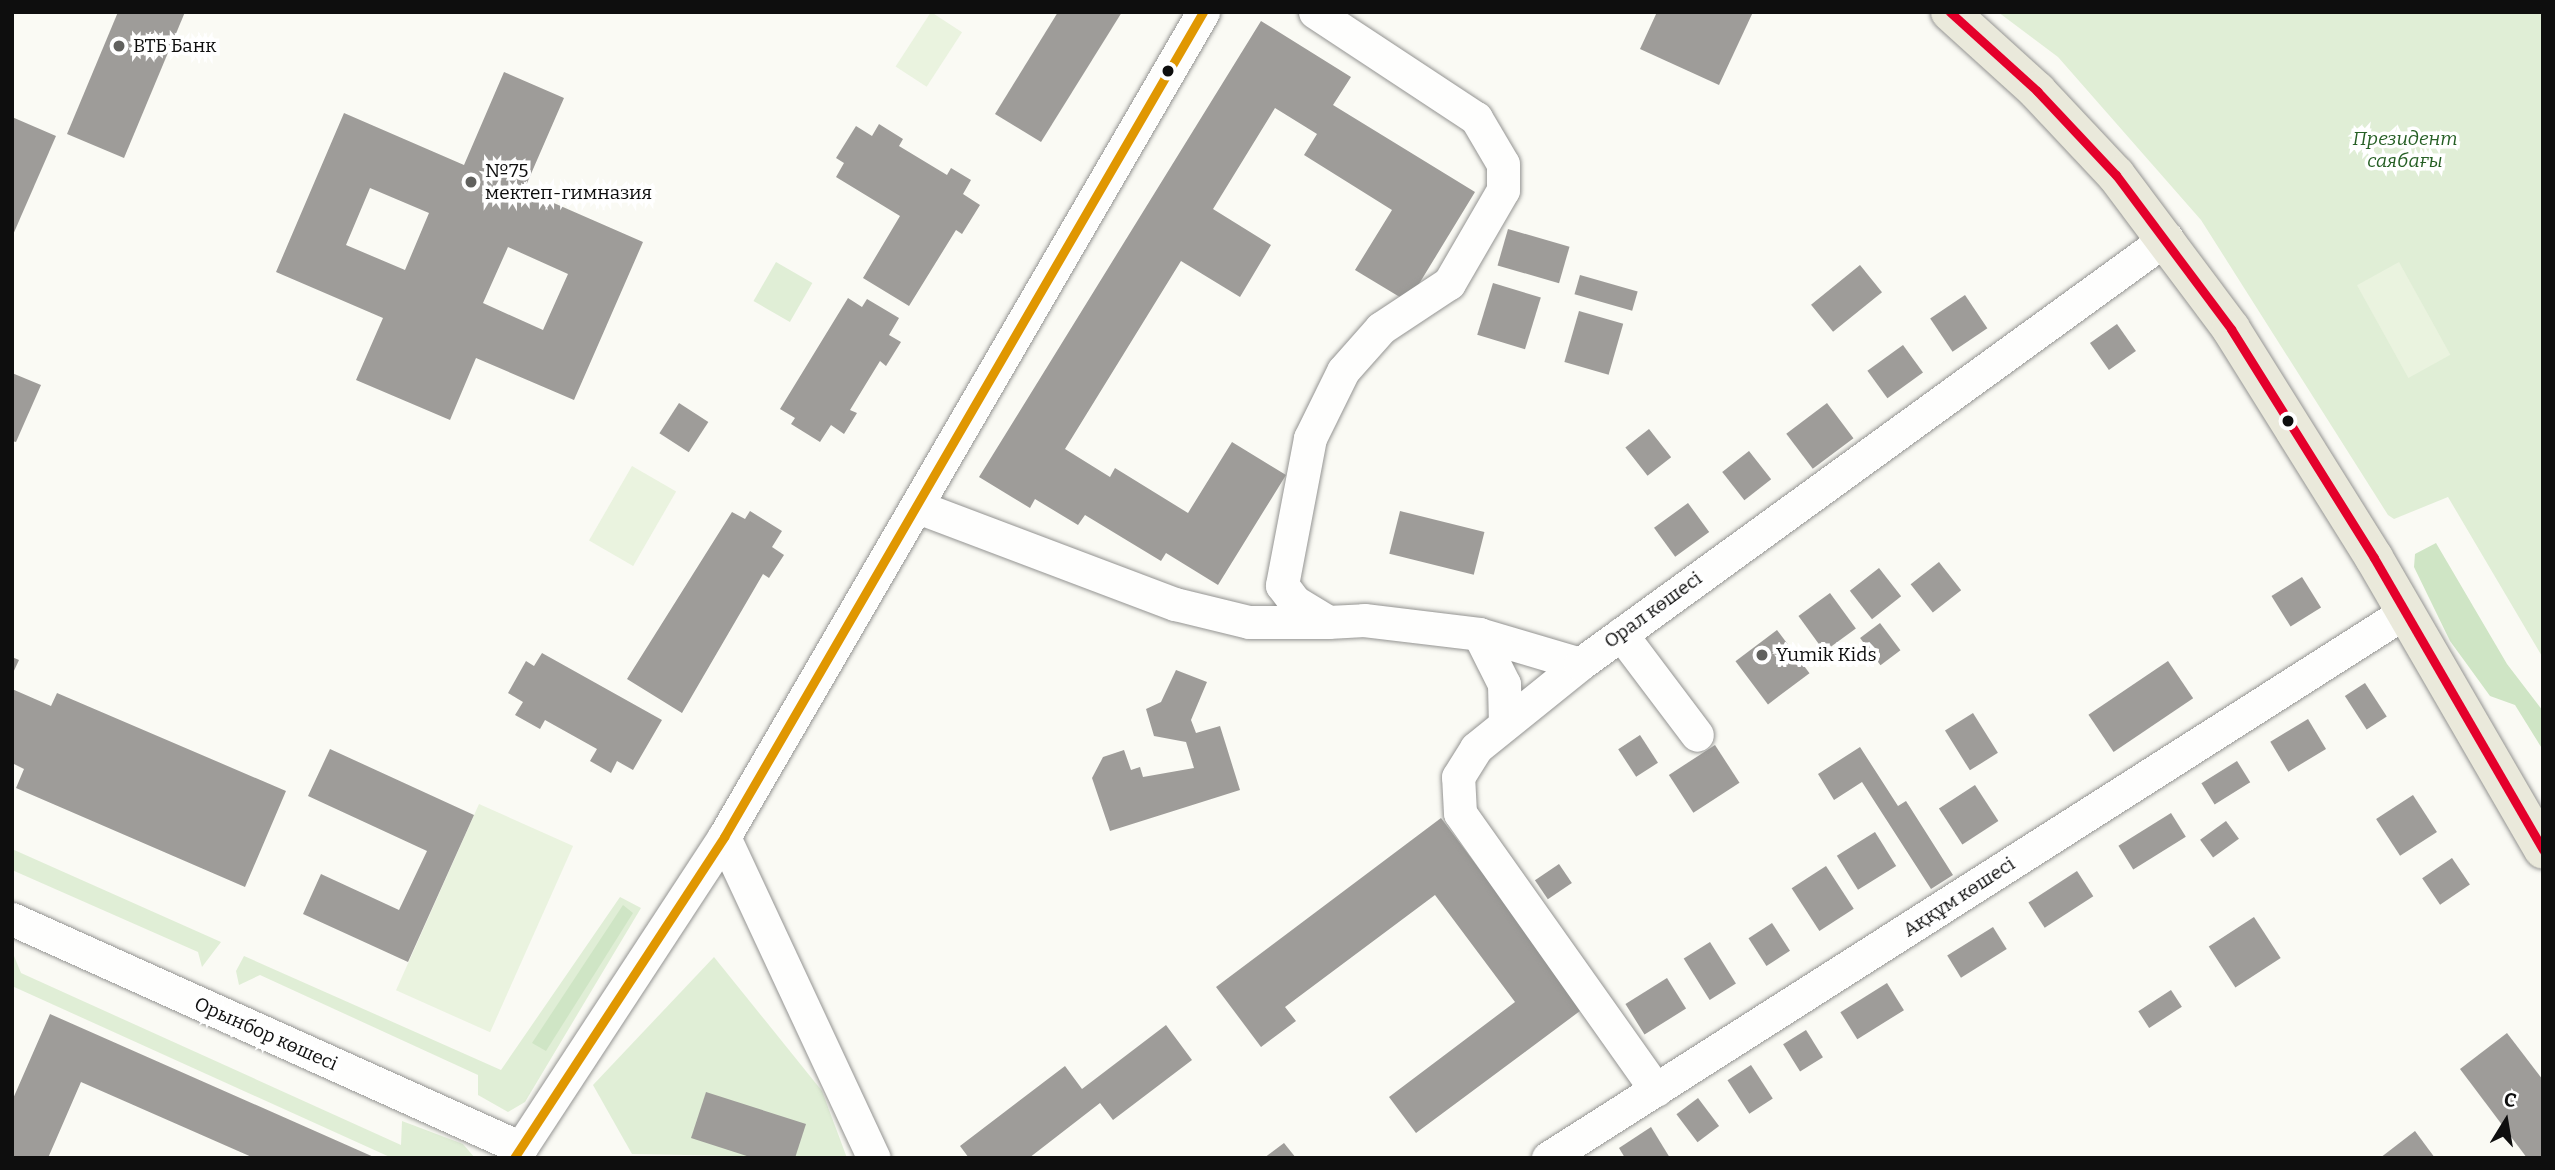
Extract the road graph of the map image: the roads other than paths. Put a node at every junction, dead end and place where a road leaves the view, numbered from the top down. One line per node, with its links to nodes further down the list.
1 (1203, 12): 5 (street)
2 (1315, 12): 7 (street)
3 (1950, 12): 4 (main road)
4 (2166, 238): 6 (main road); 9 (street, Орал көшесі)
5 (918, 508): 7 (street); 13 (street)
6 (2405, 612): 14 (main road); 16 (street, Аққұм көшесі)
7 (1328, 622): 8 (street)
8 (1479, 634): 10 (street); 11 (street)
9 (1621, 634): 10 (street, Орал көшесі); 12 (street)
10 (1580, 664): 11 (street, Орал көшесі)
11 (1505, 724): 16 (street, Орал көшесі)
12 (1697, 735)
13 (724, 837): 17 (street); 19 (street)
14 (2543, 850)
15 (12, 919): 17 (street, Орынбор көшесі)
16 (1656, 1090): 18 (street, Аққұм көшесі)
17 (517, 1153)
18 (1560, 1154)
19 (873, 1158)

